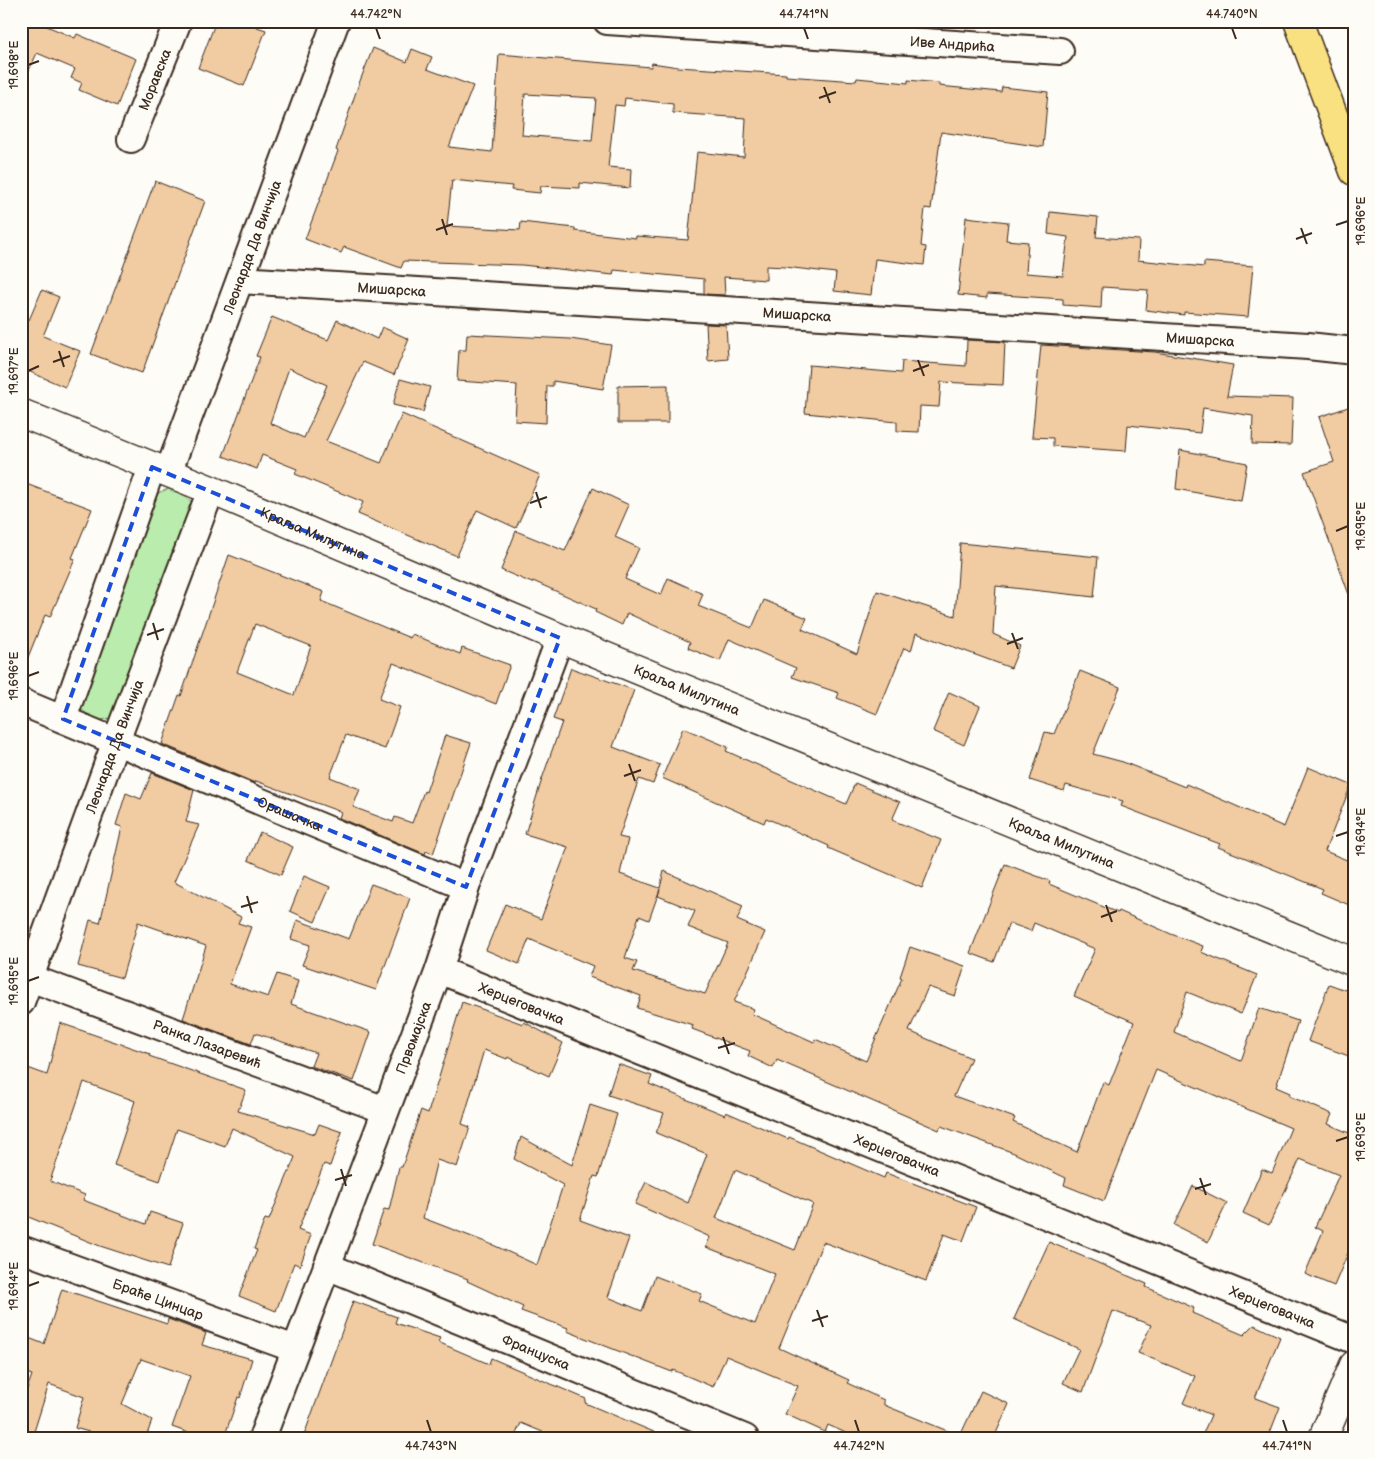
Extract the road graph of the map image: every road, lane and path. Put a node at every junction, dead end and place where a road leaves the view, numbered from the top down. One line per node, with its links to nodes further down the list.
1 (178, 21): 6 (street, Моравска)
2 (336, 21): 8 (street, Леонарда Да Винчија)
3 (607, 21): 5 (street, Иве Андрића)
4 (1298, 21): 7 (main road)
5 (1060, 51)
6 (131, 139)
7 (1354, 171)
8 (240, 280): 9 (street, Мишарска); 11 (street, Леонарда Да Винчија)
9 (1354, 351)
10 (21, 413): 11 (main road, Краља Милутина)
11 (160, 470): 12 (main road, Краља Милутина); 15 (street, Леонарда Да Винчија)
12 (211, 490): 13 (main road, Краља Милутина); 16 (street, Леонарда Да Винчија)
13 (560, 638): 17 (street, Првомајска); 18 (main road, Краља Милутина)
14 (21, 702): 15 (street, Орашачка)
15 (63, 719): 16 (street, Орашачка)
16 (116, 741): 17 (street, Орашачка); 20 (street, Леонарда Да Винчија)
17 (466, 887): 19 (street, Првомајска)
18 (1354, 962)
19 (439, 970): 22 (street, Првомајска); 25 (street, Херцеговачка)
20 (30, 978): 21 (street, Леонарда Да Винчија); 22 (street, Ранка Лазаревић)
21 (21, 1002)
22 (385, 1110): 24 (street, Првомајска)
23 (21, 1249): 26 (street, Браће Цинцар)
24 (327, 1266): 26 (street, Првомајска); 29 (street, Француска)
25 (1354, 1340)
26 (295, 1349): 28 (street, Првомајска)
27 (1354, 1365): 30 (main road)
28 (262, 1438)
29 (746, 1438)
30 (1323, 1438)

